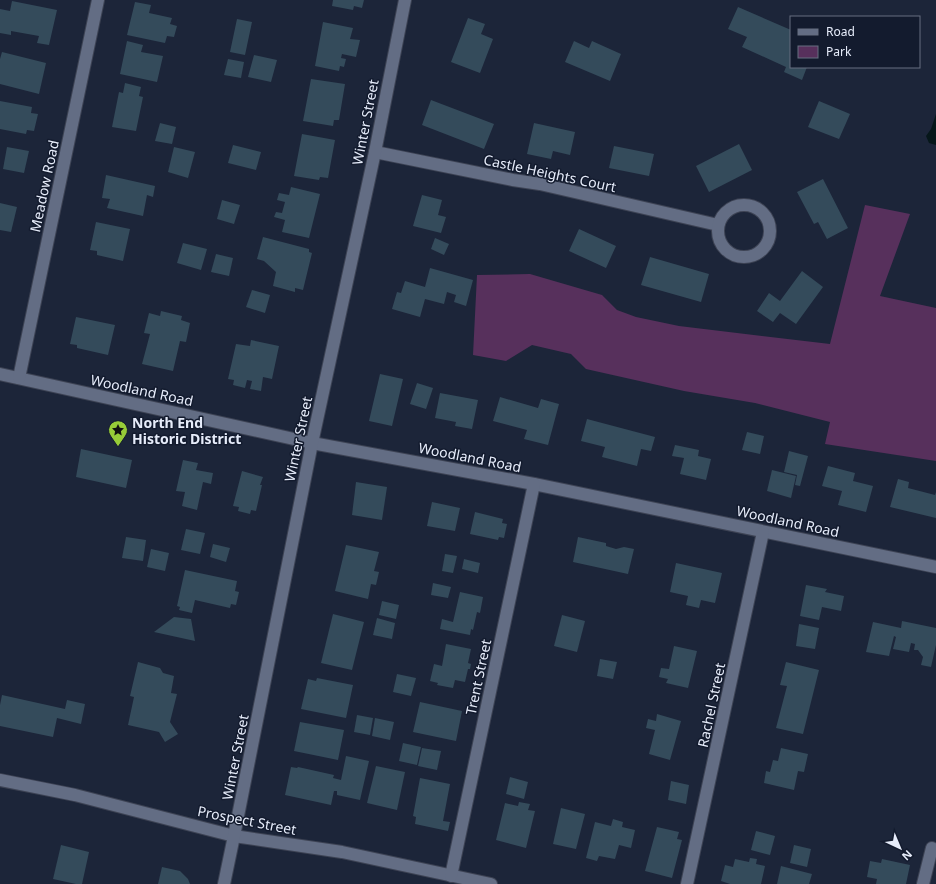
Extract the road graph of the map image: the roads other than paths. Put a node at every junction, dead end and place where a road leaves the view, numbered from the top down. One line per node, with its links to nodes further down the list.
1 (98, 0): 6 (street, Meadow Road)
2 (405, 0): 3 (street, Winter Street)
3 (375, 152): 4 (street, Castle Heights Court); 7 (street, Winter Street)
4 (718, 225): 4 (street)
5 (0, 374): 6 (street, Woodland Road)
6 (18, 378): 7 (street, Woodland Road)
7 (312, 442): 8 (street, Woodland Road); 12 (street, Winter Street)
8 (534, 484): 9 (street, Woodland Road); 14 (street, Trent Street)
9 (763, 532): 10 (street, Woodland Road); 17 (street, Rachel Street)
10 (936, 567)
11 (0, 780): 12 (street, Prospect Street)
12 (234, 836): 14 (street, Prospect Street); 15 (street, Winter Street)
13 (932, 848): 18 (street)
14 (451, 876): 16 (street, Prospect Street)
15 (224, 884)
16 (487, 884)
17 (687, 884)
18 (923, 884)

